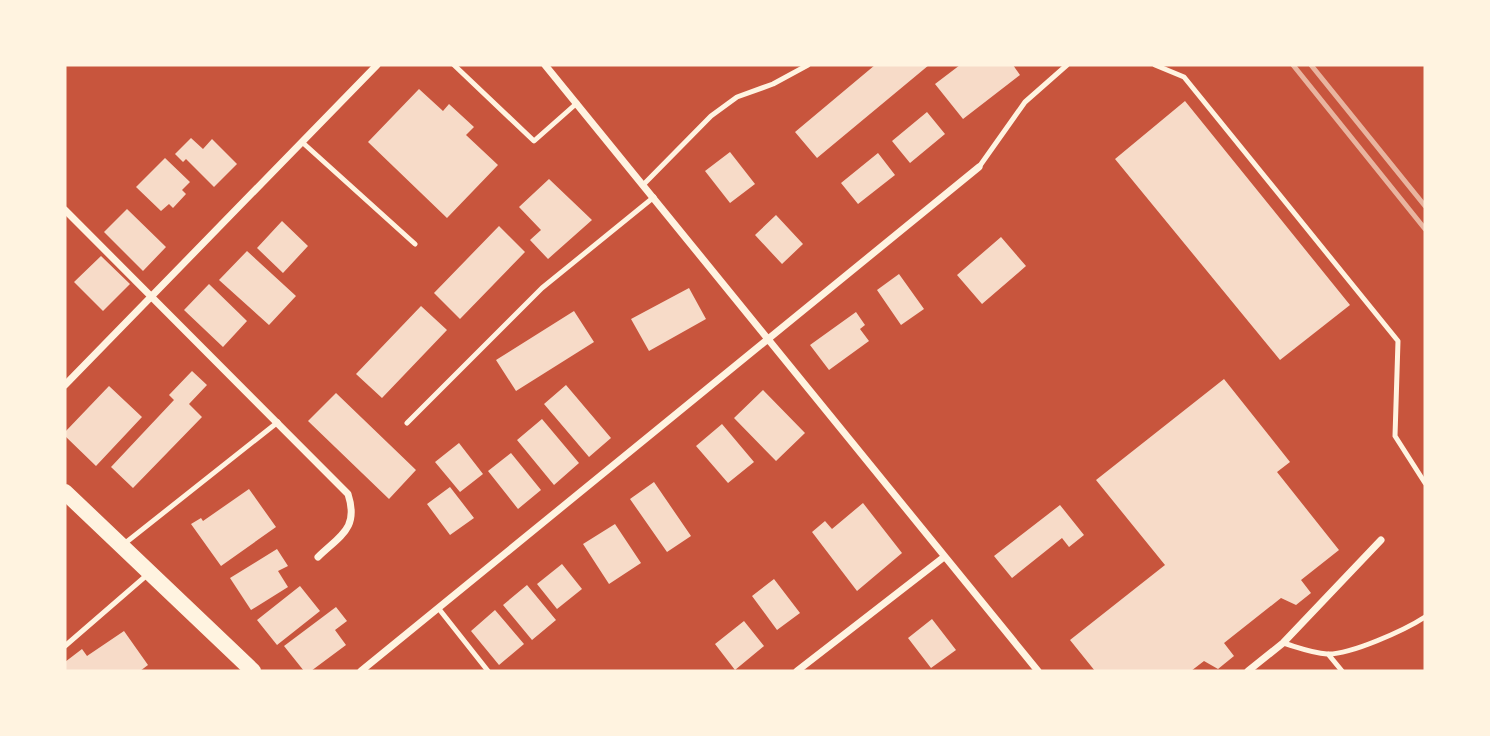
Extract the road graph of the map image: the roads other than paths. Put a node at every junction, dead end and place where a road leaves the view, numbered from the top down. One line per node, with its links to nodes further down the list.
1 (377, 65): 8 (street)
2 (454, 65): 7 (lane)
3 (545, 65): 7 (street)
4 (808, 65): 10 (lane)
5 (1067, 65): 9 (lane)
6 (1156, 65): 19 (lane)
7 (577, 103): 10 (street)
8 (302, 142): 13 (lane); 14 (street)
9 (979, 167): 15 (street)
10 (644, 184): 11 (street)
11 (654, 197): 15 (street); 18 (lane)
12 (65, 210): 14 (street)
13 (415, 244)
14 (151, 296): 16 (street); 17 (street)
15 (770, 341): 24 (street); 26 (street)
16 (65, 385)
17 (278, 422): 22 (lane); 23 (street)
18 (407, 423)
19 (1425, 483)
20 (65, 492): 22 (main road)
21 (1381, 540): 28 (street)
22 (122, 546): 25 (main road)
23 (318, 556)
24 (944, 557): 34 (street); 35 (street)
25 (150, 573): 29 (lane); 31 (main road)
26 (439, 608): 32 (street); 33 (lane)
27 (1425, 617): 30 (lane)
28 (1283, 643): 30 (lane); 36 (street)
29 (65, 646)
30 (1328, 654): 37 (lane)
31 (253, 671)
32 (361, 671)
33 (488, 671)
34 (797, 671)
35 (1038, 671)
36 (1248, 671)
37 (1342, 671)

